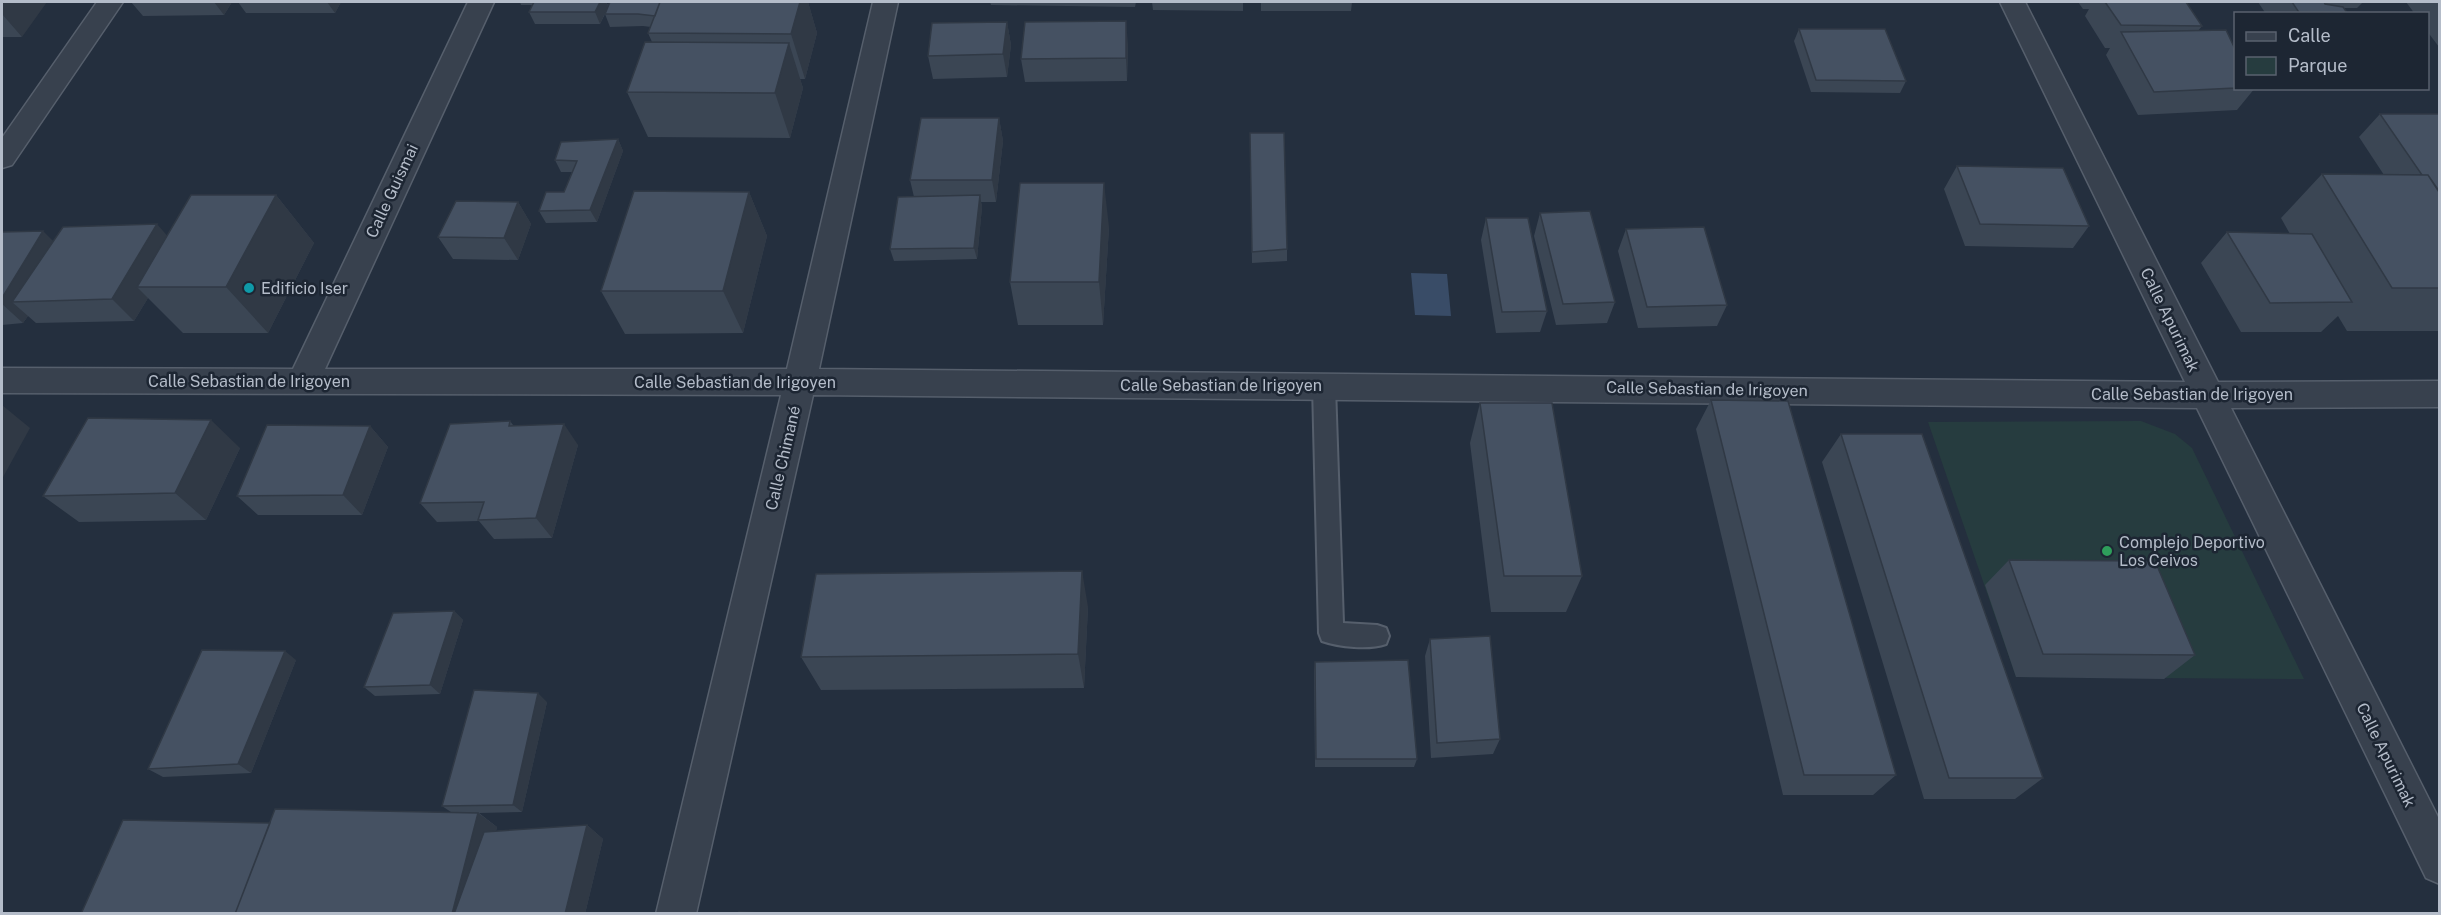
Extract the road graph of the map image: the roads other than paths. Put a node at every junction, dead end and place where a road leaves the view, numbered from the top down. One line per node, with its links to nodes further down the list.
1 (110, 2): 5 (street)
2 (481, 2): 7 (street, Calle Guismai)
3 (886, 2): 8 (street, Calle Chimané)
4 (2013, 2): 11 (street, Calle Apurimak)
5 (2, 158)
6 (2, 381): 7 (street, Calle Sebastian de Irigoyen)
7 (303, 381): 8 (street, Calle Sebastian de Irigoyen)
8 (800, 382): 9 (street, Calle Sebastian de Irigoyen); 14 (street, Calle Chimané)
9 (1324, 386): 11 (street, Calle Sebastian de Irigoyen); 12 (lane)
10 (2439, 394): 11 (street, Calle Sebastian de Irigoyen)
11 (2208, 395): 13 (street, Calle Apurimak)
12 (1377, 636)
13 (2439, 864)
14 (676, 914)

